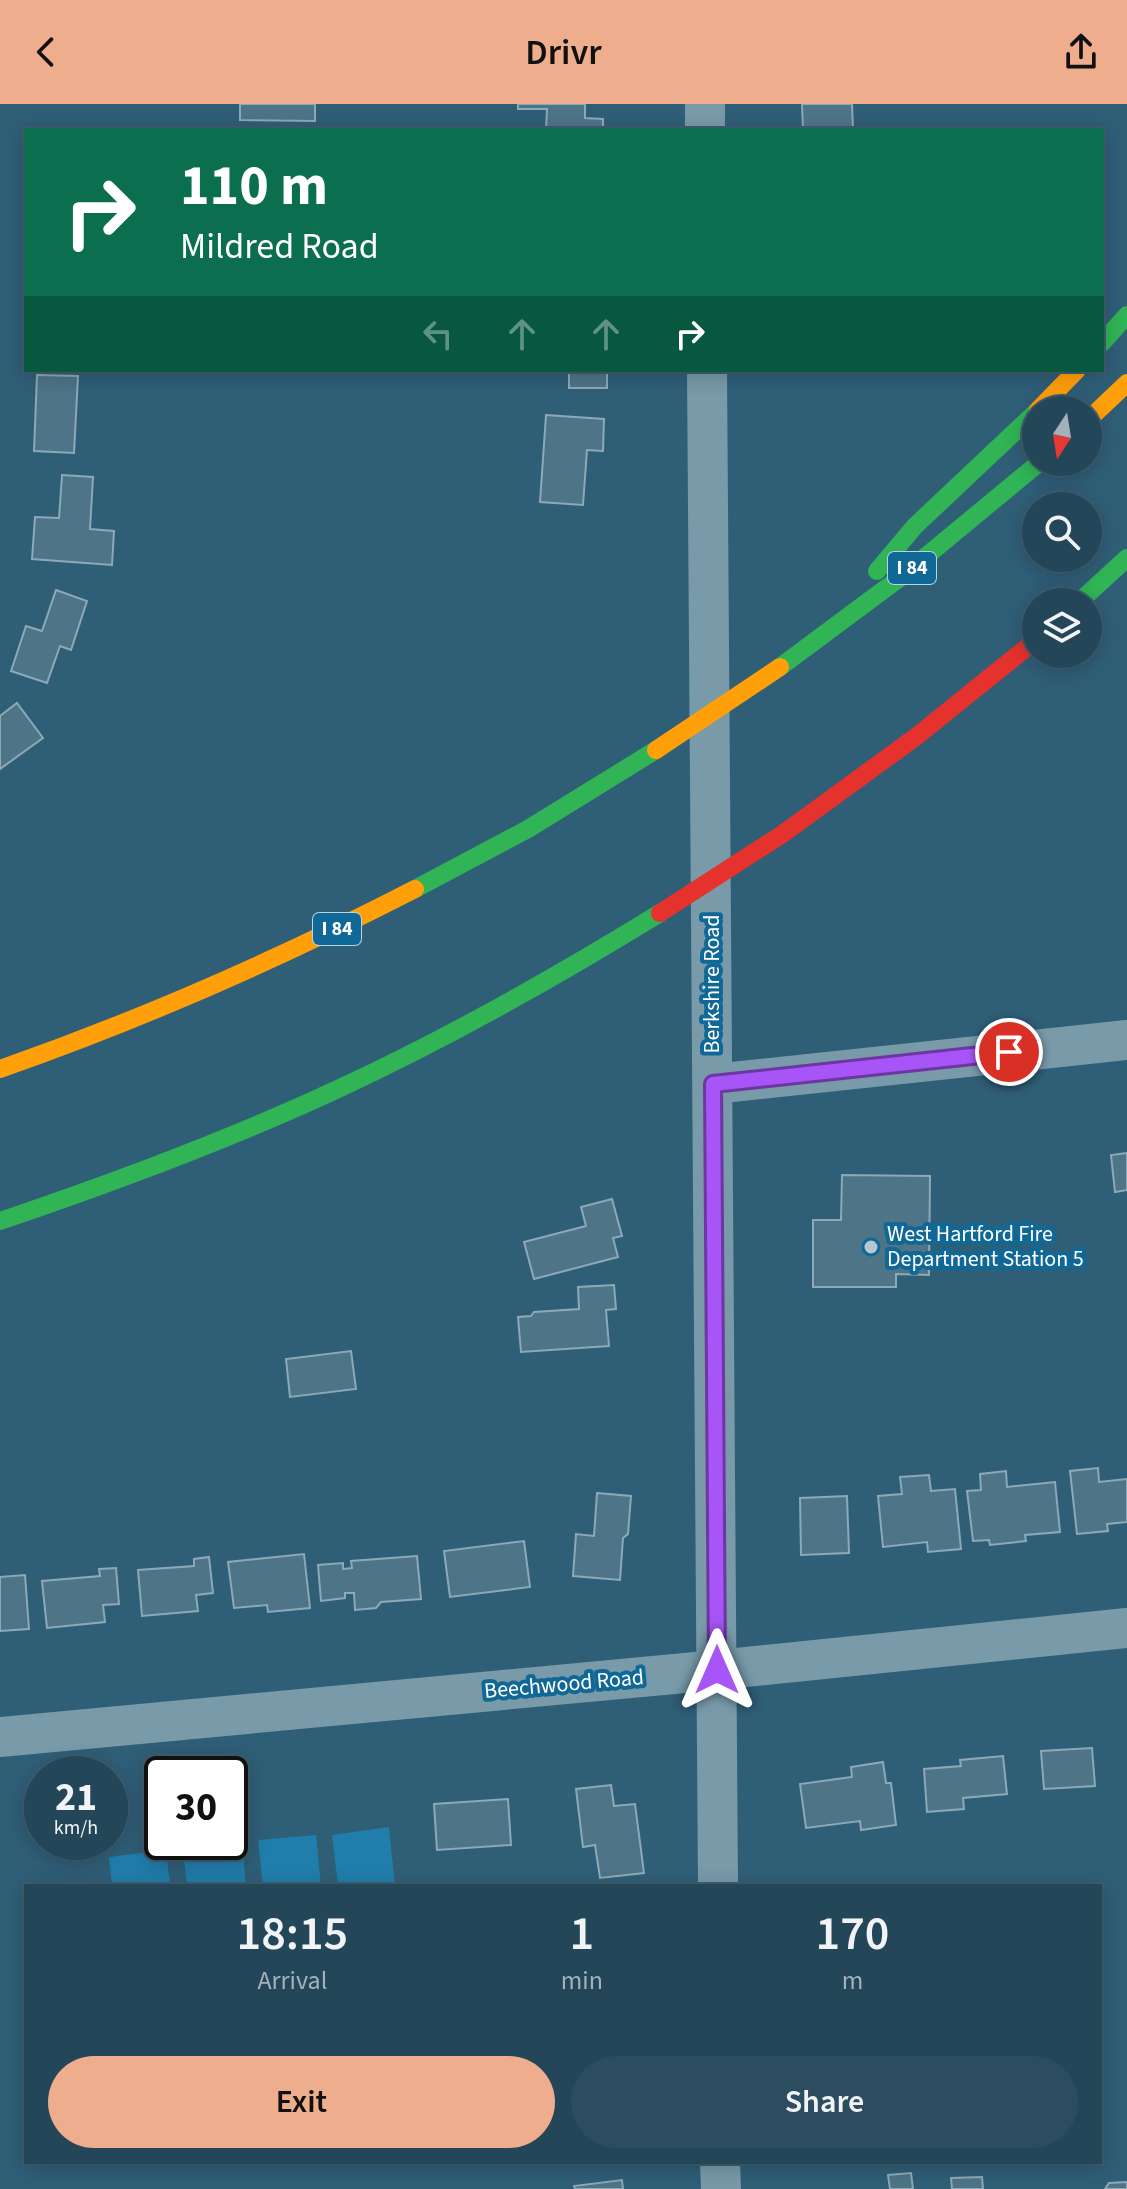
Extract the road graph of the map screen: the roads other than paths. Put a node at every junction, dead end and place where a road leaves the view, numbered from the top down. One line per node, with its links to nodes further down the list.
1 (705, 104): 2 (street)
2 (705, 128)
3 (1127, 315): 4 (highway)
4 (1104, 341)
5 (707, 372): 18 (street, Berkshire Road)
6 (1075, 372): 8 (highway)
7 (1127, 383): 9 (highway)
8 (1052, 396)
9 (1102, 407)
10 (1022, 425): 14 (highway)
11 (1023, 476): 14 (highway, I 84)
12 (1127, 558): 13 (highway)
13 (1094, 588)
14 (839, 624): 17 (highway, I 84, bridge)
15 (1022, 651): 19 (highway, bridge)
16 (1127, 1040): 18 (street)
17 (0, 1069)
18 (713, 1084): 21 (street, Berkshire Road)
19 (0, 1221)
20 (1127, 1628): 21 (street, Beechwood Road)
21 (717, 1670): 22 (street, Beechwood Road); 23 (street, Berkshire Road)
22 (0, 1737)
23 (718, 1884)
24 (720, 2164): 25 (street)
25 (721, 2189)

